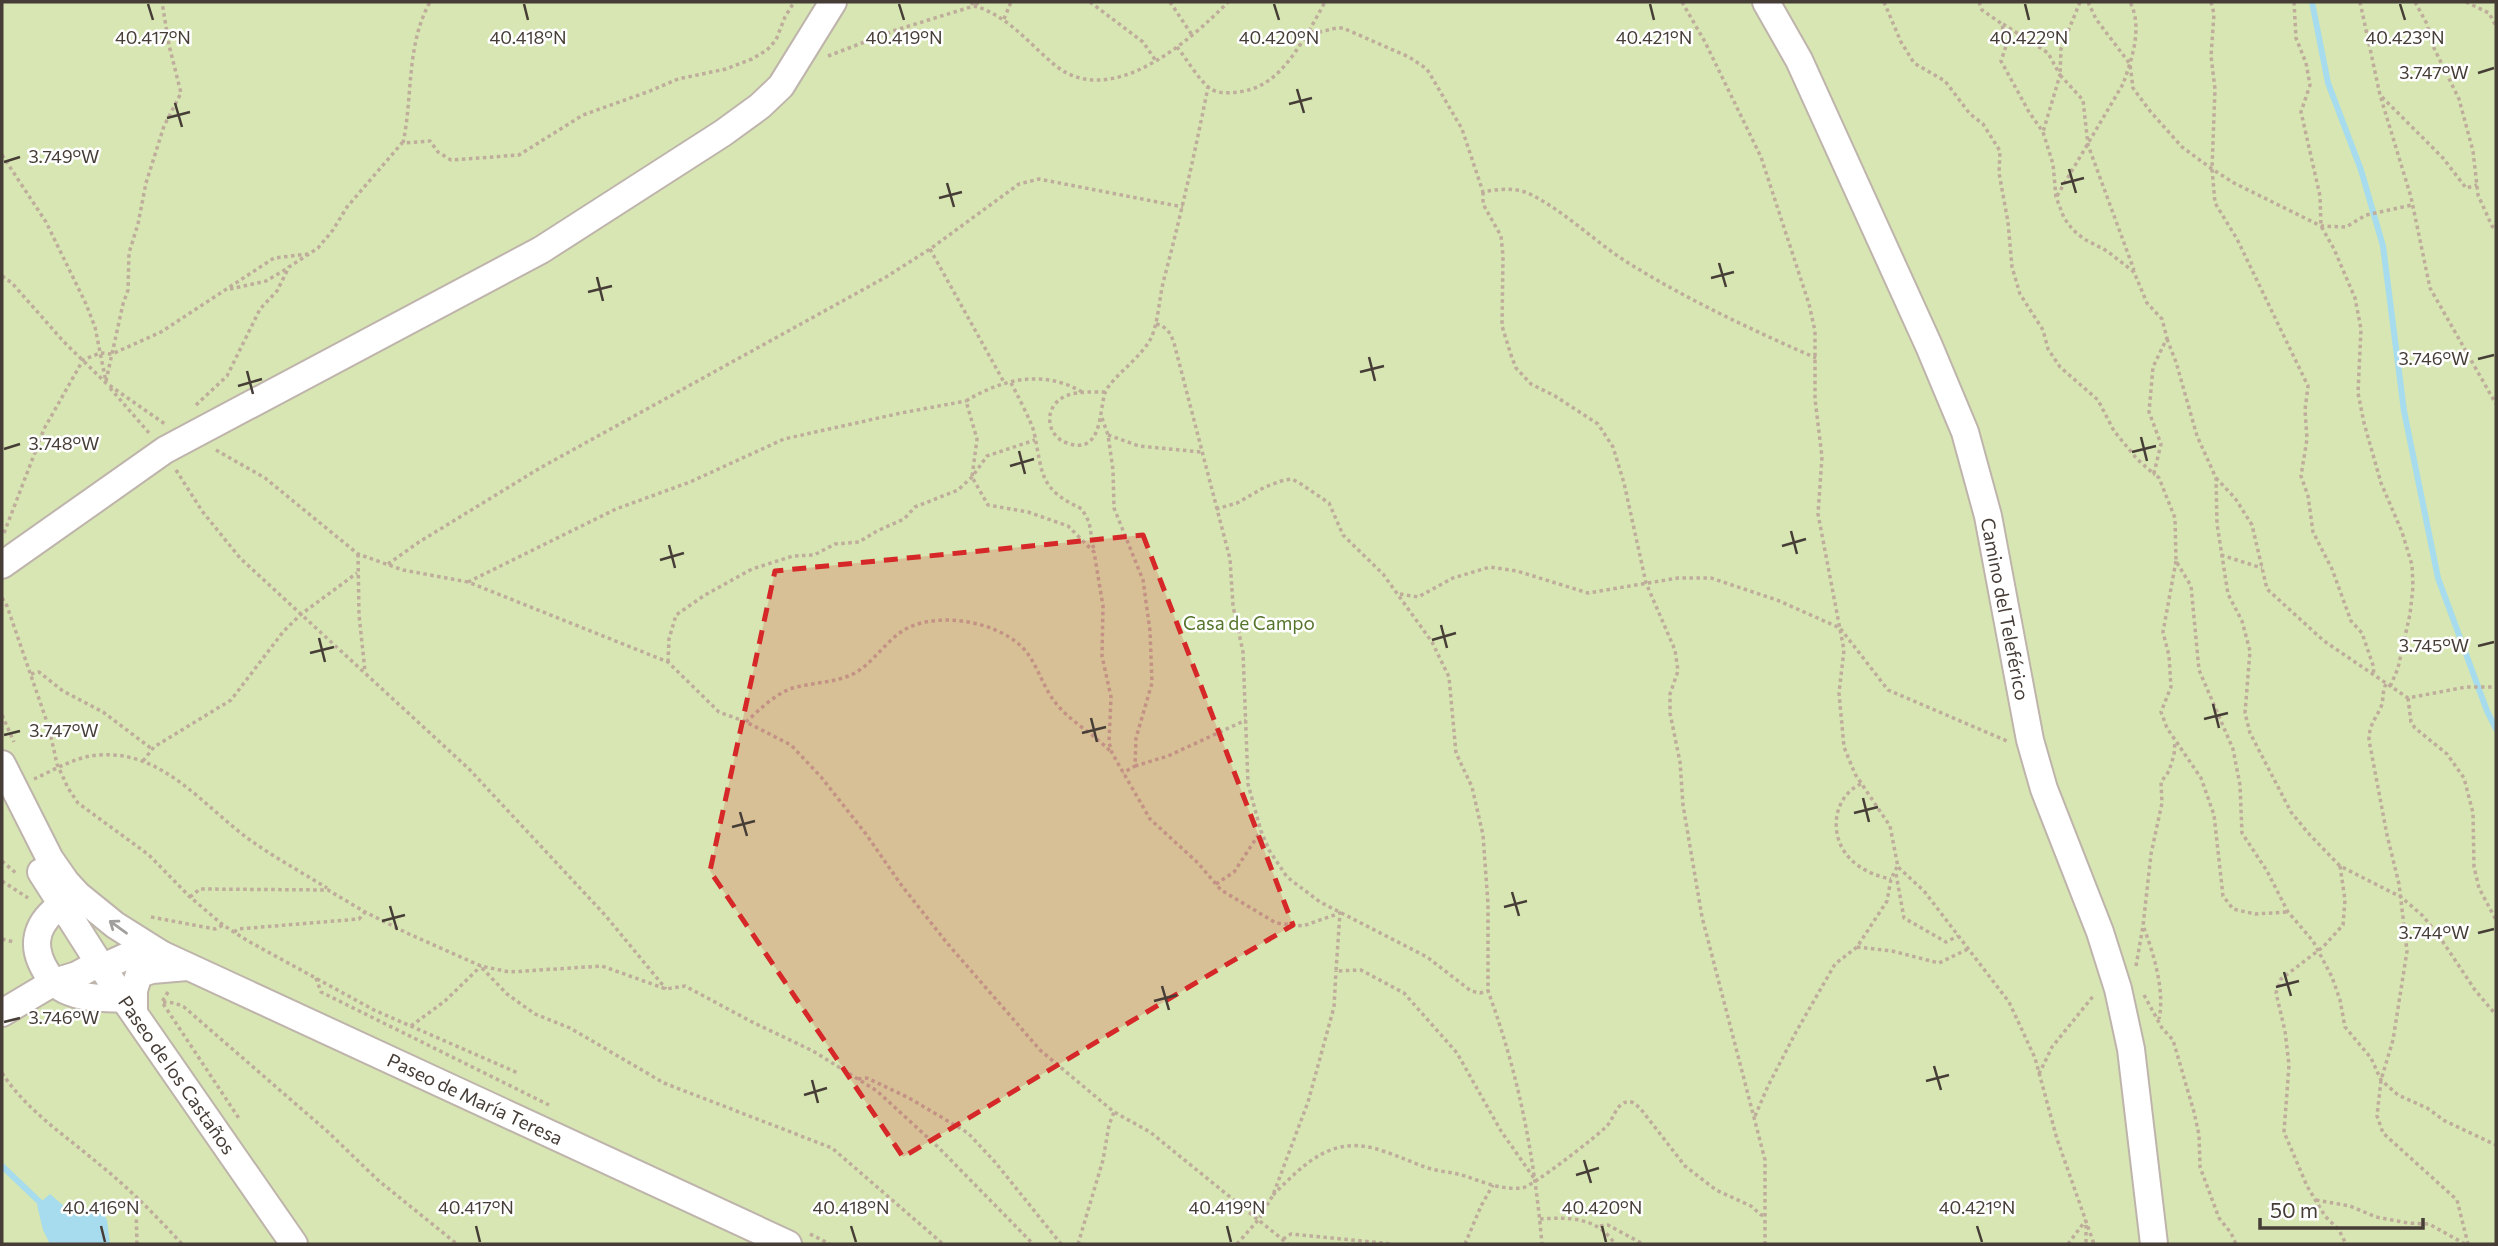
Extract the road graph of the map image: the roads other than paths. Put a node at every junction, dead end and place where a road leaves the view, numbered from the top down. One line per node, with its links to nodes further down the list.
1 (833, 2): 3 (street)
2 (1766, 2): 15 (street, Camino del Teleférico)
3 (2, 565)
4 (2, 764): 6 (street)
5 (2, 784): 6 (street)
6 (69, 900): 7 (street, Paseo de María Teresa, one-way to 6); 8 (street, Paseo de los Castaños); 10 (street)
7 (161, 954): 8 (street); 9 (street, Paseo de María Teresa)
8 (101, 965): 10 (street); 11 (street, Paseo de los Castaños)
9 (189, 967): 11 (street); 14 (street, Paseo de María Teresa)
10 (54, 982): 11 (street); 12 (street)
11 (132, 1009): 13 (street, Paseo de los Castaños)
12 (2, 1013)
13 (294, 1244)
14 (788, 1244)
15 (2154, 1244)

